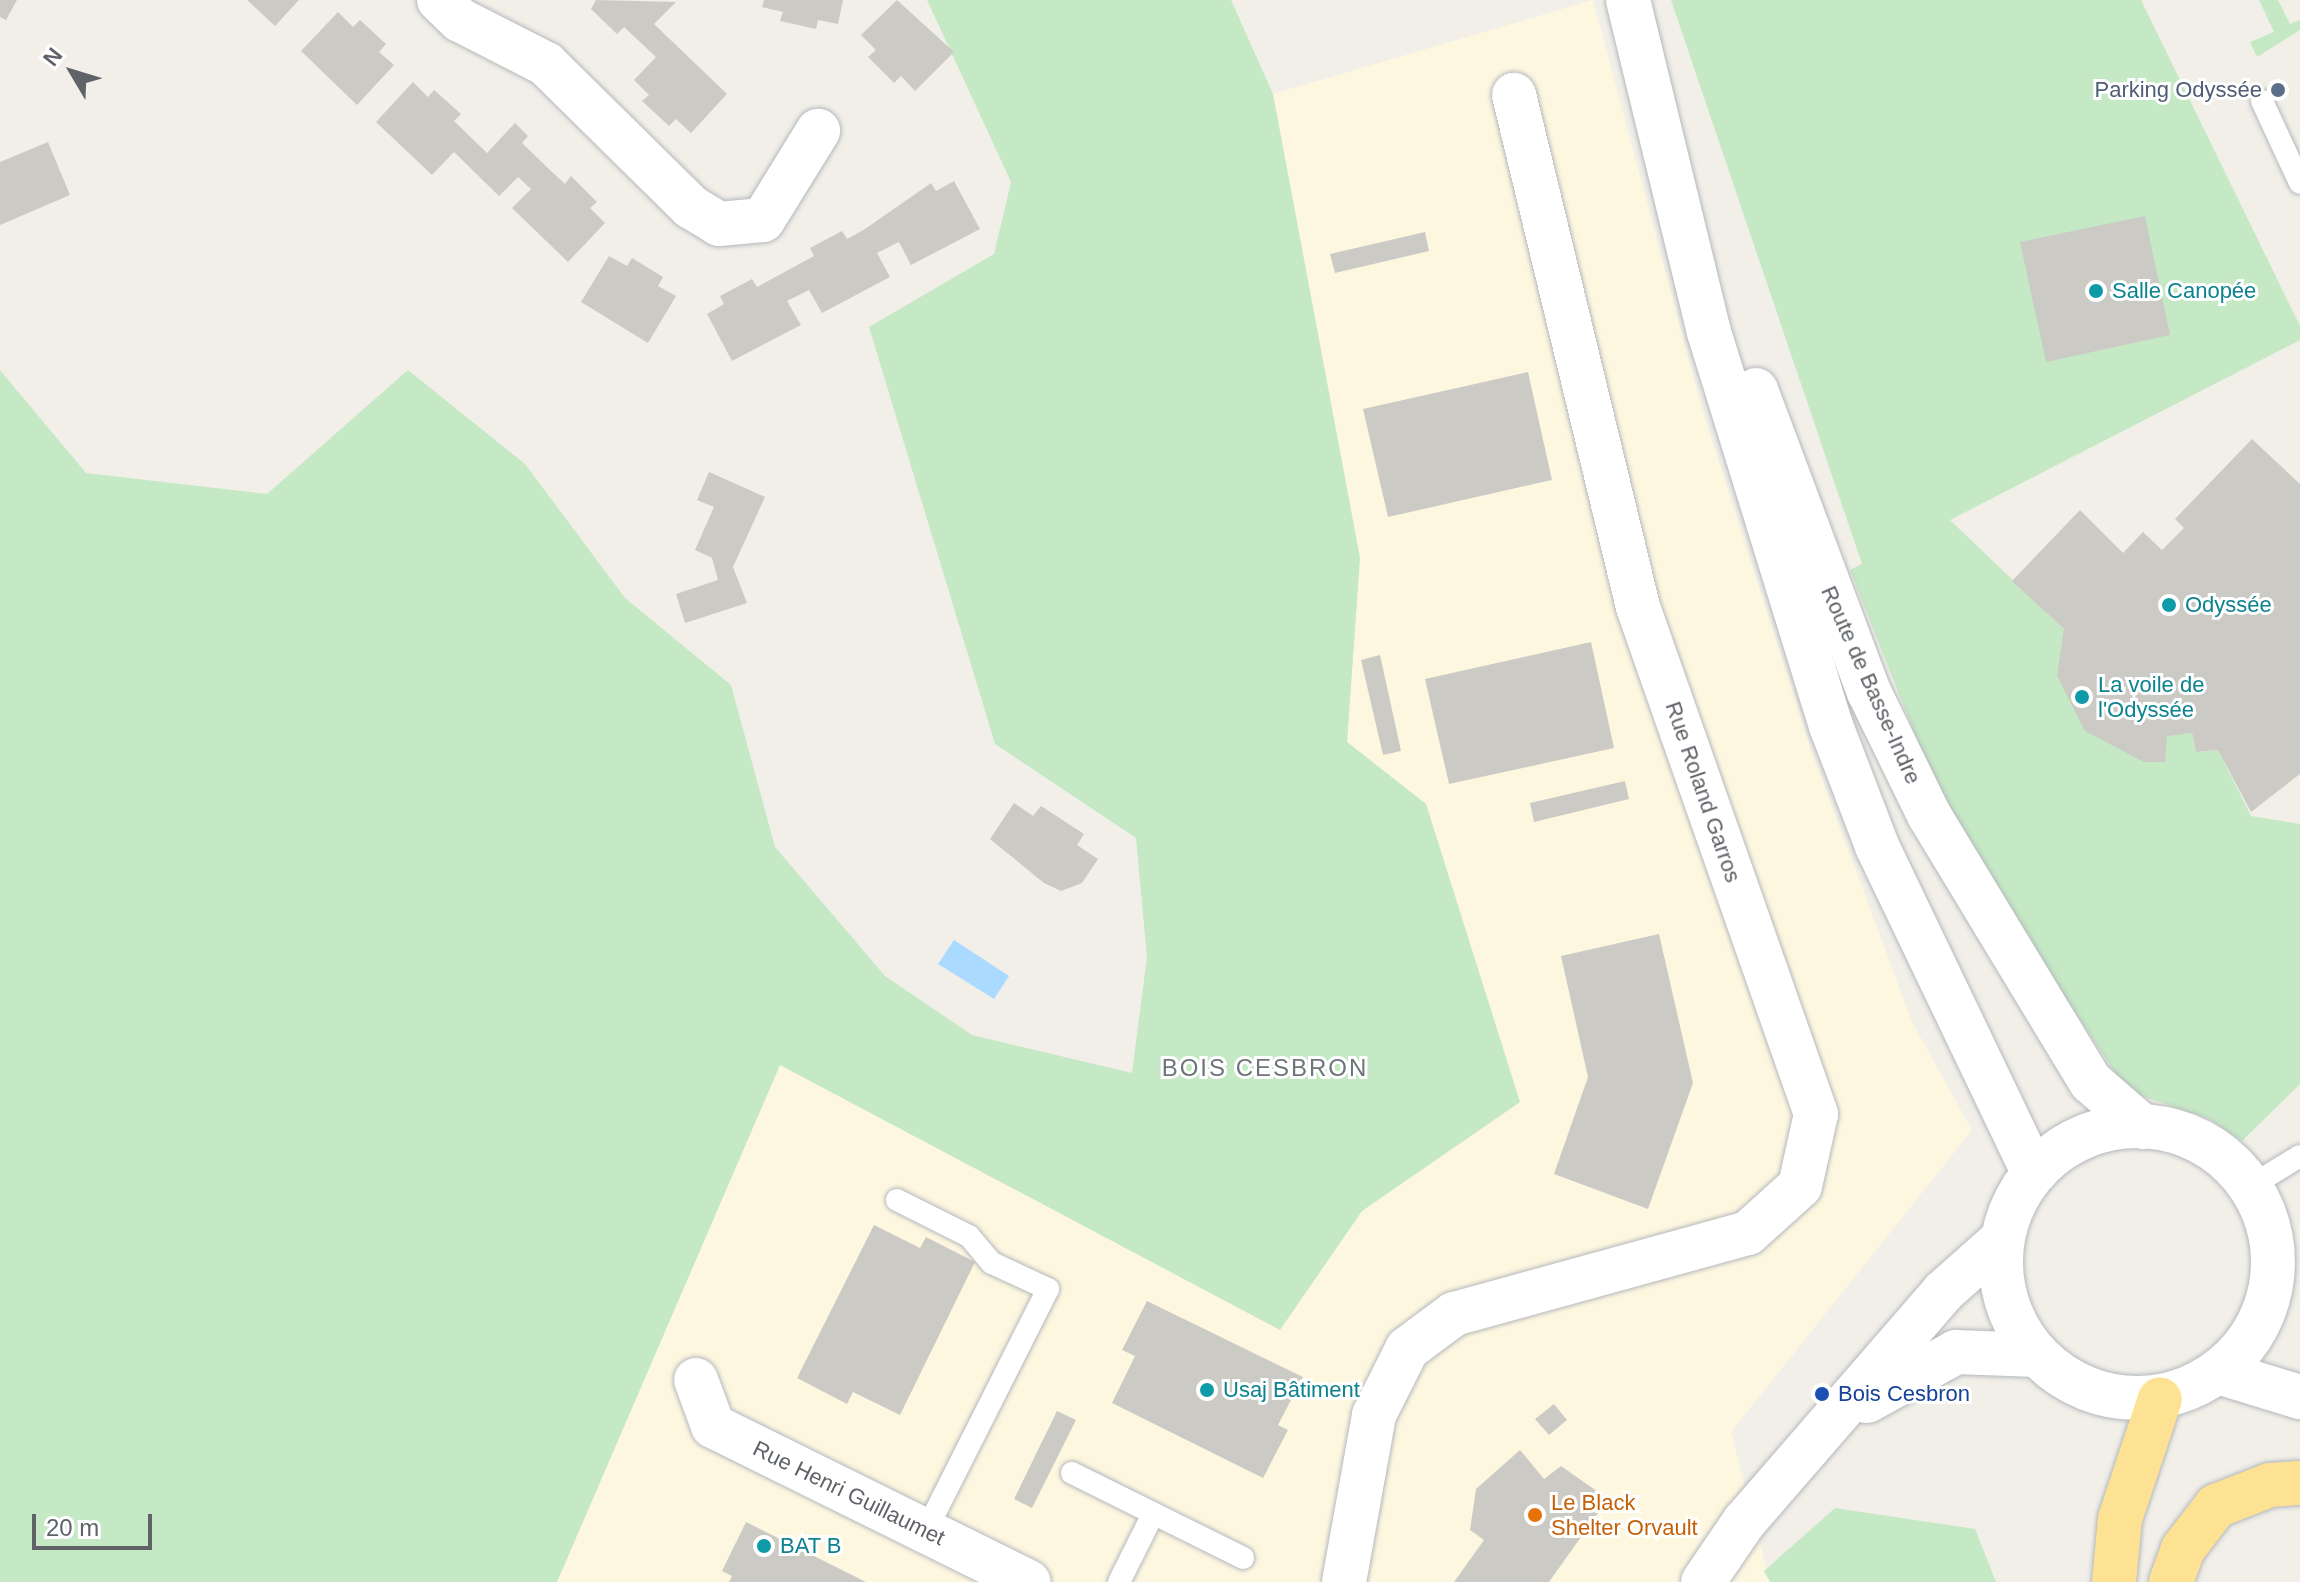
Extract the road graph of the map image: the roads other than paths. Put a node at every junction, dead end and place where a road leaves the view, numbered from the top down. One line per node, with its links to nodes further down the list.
1 (439, 0): 5 (street)
2 (1628, 0): 7 (street, Route de Basse-Indre)
3 (1514, 95): 28 (street, Rue Roland Garros)
4 (2262, 101): 6 (lane)
5 (818, 131)
6 (2300, 183)
7 (1681, 198): 8 (street, Route de Basse-Indre); 10 (street, Route de Basse-Indre)
8 (2143, 1127): 10 (street); 11 (street)
9 (2300, 1156): 11 (lane)
10 (2033, 1172): 13 (street)
11 (2251, 1186): 14 (street)
12 (897, 1200): 24 (lane)
13 (1997, 1244): 15 (street); 20 (street)
14 (2288, 1291): 16 (street)
15 (2037, 1355): 19 (street); 20 (street)
16 (2218, 1372): 18 (street); 19 (street)
17 (696, 1380): 24 (street, Rue Henri Guillaumet)
18 (2300, 1397)
19 (2160, 1399): 30 (highway)
20 (1822, 1432): 29 (street)
21 (1072, 1473): 23 (lane)
22 (2300, 1483): 31 (highway)
23 (1153, 1514): 25 (lane); 27 (lane)
24 (926, 1531): 26 (street, Rue Henri Guillaumet)
25 (1243, 1558)
26 (1009, 1578)
27 (1119, 1582)
28 (1344, 1582)
29 (1703, 1582)
30 (2114, 1582)
31 (2171, 1582)

